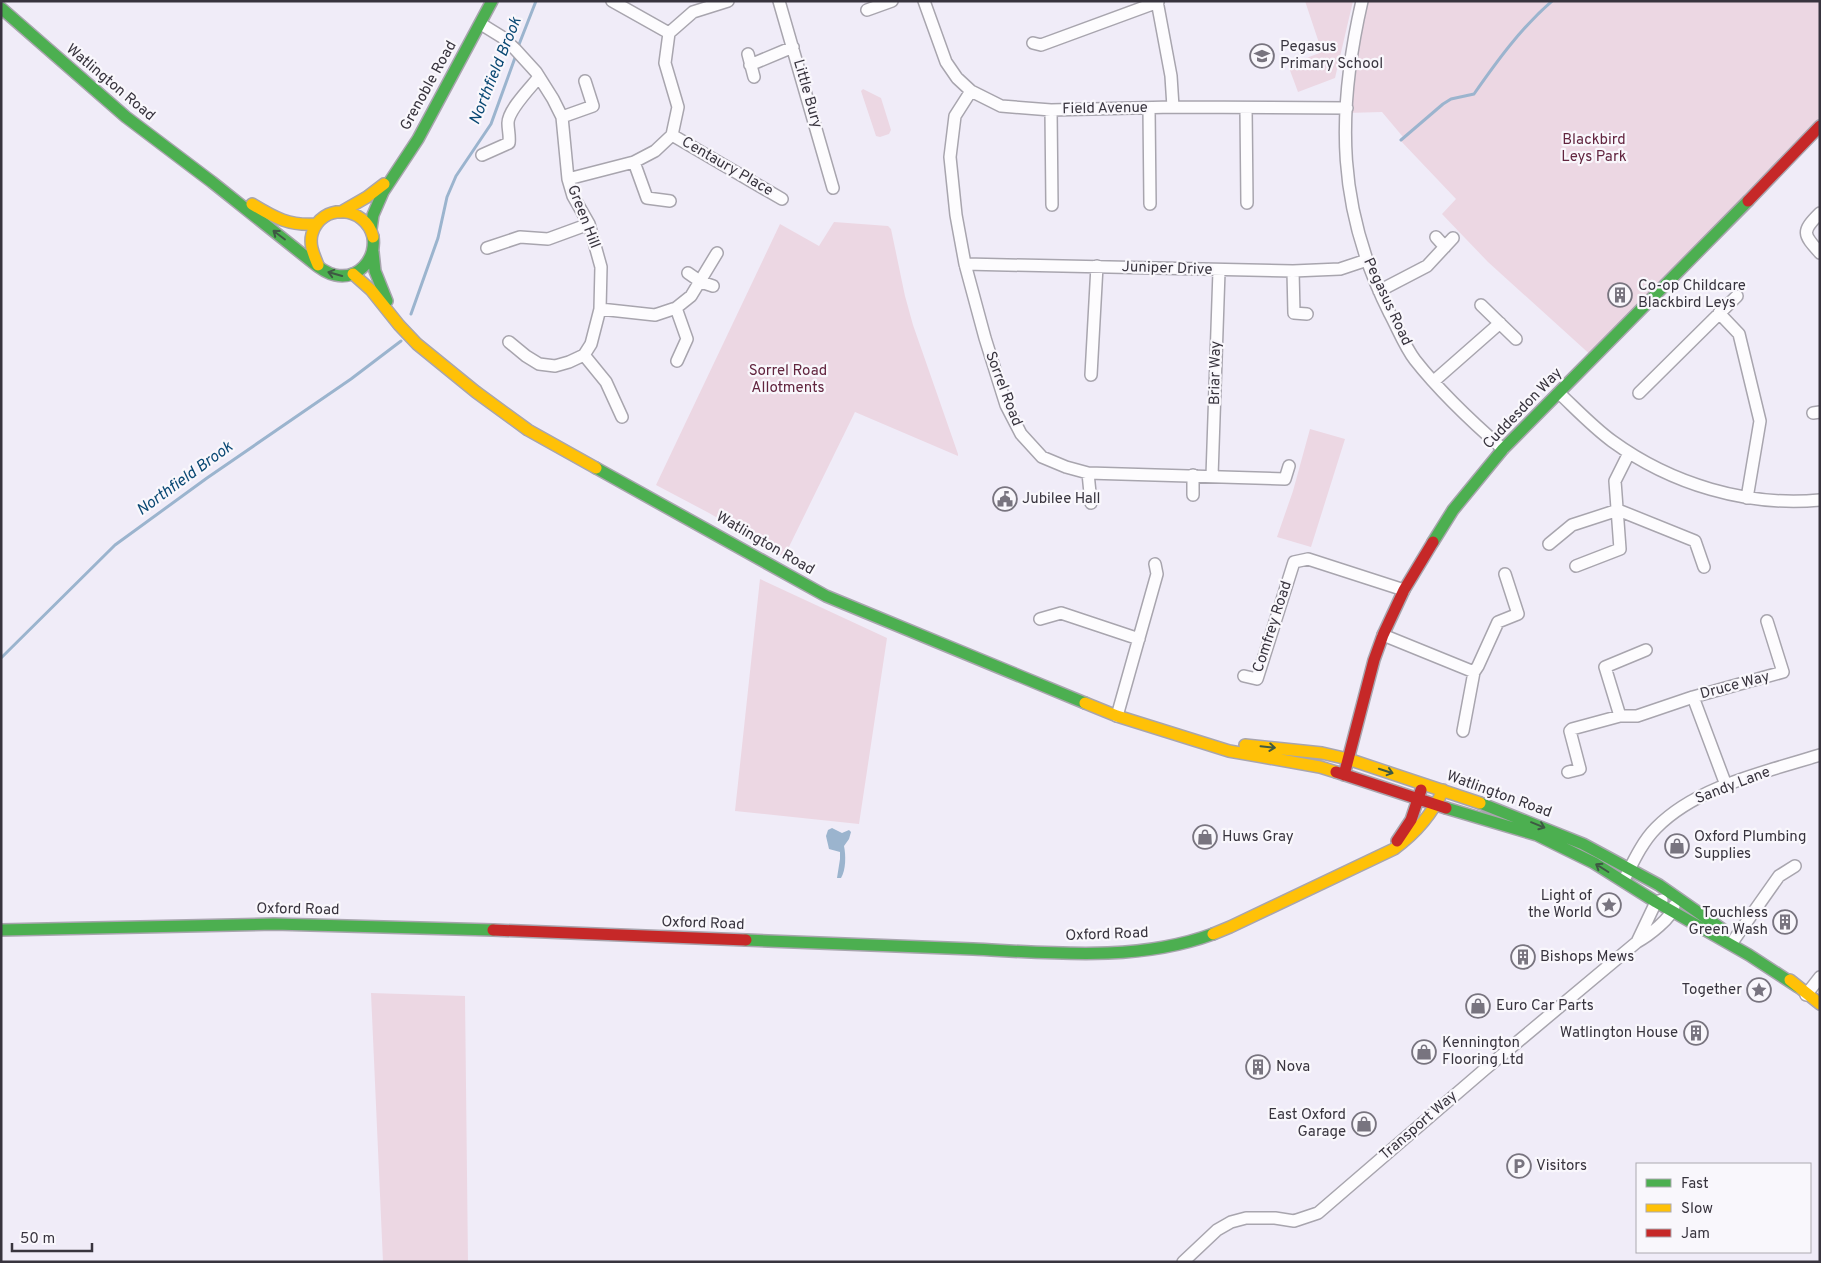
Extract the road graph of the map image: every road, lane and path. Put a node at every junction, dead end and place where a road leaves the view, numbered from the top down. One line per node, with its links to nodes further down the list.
1 (492, 1): 11 (main road, Grenoble Road)
2 (612, 1): 12 (street)
3 (728, 1): 12 (street)
4 (779, 1): 14 (street, Little Bury)
5 (892, 1): 10 (street)
6 (924, 1): 18 (street, Field Avenue)
7 (1362, 1): 22 (street, Pegasus Road)
8 (1158, 2): 13 (street); 19 (street)
9 (1, 8): 29 (main road, Watlington Road)
10 (867, 10)
11 (481, 24): 15 (street, Green Hill); 31 (main road, Grenoble Road)
12 (669, 32): 26 (street)
13 (1033, 43)
14 (793, 47): 16 (street); 32 (street, Little Bury)
15 (537, 74): 24 (street, Green Hill); 27 (street)
16 (754, 77)
17 (585, 80): 24 (street)
18 (971, 91): 23 (street, Field Avenue); 51 (street, Sorrel Road)
19 (1174, 107): 20 (street, Field Avenue); 21 (street, Field Avenue)
20 (1149, 108): 23 (street, Field Avenue); 36 (street)
21 (1246, 108): 22 (street, Field Avenue); 35 (street)
22 (1346, 108): 50 (street, Pegasus Road)
23 (1051, 110): 37 (street)
24 (562, 117): 30 (street, Green Hill)
25 (1820, 126): 75 (main road, Cuddesdon Way)
26 (672, 135): 28 (street); 33 (street, Centaury Place)
27 (482, 155)
28 (634, 162): 30 (street); 34 (street)
29 (203, 175): 40 (main road, Watlington Road); 52 (main road, Watlington Road, one-way to 29)
30 (568, 179): 41 (street, Green Hill)
31 (387, 182): 38 (main road, Grenoble Road); 42 (main road, Grenoble Road)
32 (833, 188)
33 (782, 199)
34 (670, 201)
35 (1247, 203)
36 (1150, 204)
37 (1052, 205)
38 (341, 212): 40 (main road); 42 (main road)
39 (1820, 213): 49 (street)
40 (317, 224): 52 (main road)
41 (589, 224): 46 (street); 63 (street, Green Hill)
42 (371, 229): 47 (main road)
43 (1436, 237): 45 (street)
44 (1453, 238): 45 (street)
45 (1444, 247): 60 (street)
46 (487, 248)
47 (373, 252): 57 (main road); 68 (main road, Watlington Road)
48 (717, 253): 58 (street)
49 (1820, 253)
50 (1366, 260): 55 (street, Juniper Drive); 60 (street, Pegasus Road)
51 (965, 264): 53 (street, Juniper Drive); 81 (street, Sorrel Road)
52 (318, 265): 57 (main road, one-way to 52)
53 (1097, 266): 54 (street, Juniper Drive); 73 (street)
54 (1219, 270): 55 (street, Juniper Drive); 83 (street, Briar Way)
55 (1293, 271): 66 (street)
56 (688, 273): 58 (street)
57 (353, 274): 68 (main road, Watlington Road)
58 (701, 282): 59 (street); 64 (street)
59 (713, 286)
60 (1378, 291): 74 (street, Pegasus Road)
61 (1737, 296): 65 (street)
62 (1481, 304): 67 (street)
63 (600, 308): 64 (street); 71 (street, Green Hill)
64 (676, 308): 72 (street)
65 (1719, 313): 76 (street); 85 (street)
66 (1307, 314)
67 (1500, 323): 69 (street); 74 (street)
68 (399, 325): 103 (main road, Watlington Road)
69 (1516, 339)
70 (509, 342): 71 (street)
71 (584, 355): 77 (street)
72 (677, 361)
73 (1091, 375)
74 (1434, 381): 78 (street, Pegasus Road)
75 (1559, 392): 78 (main road, Cuddesdon Way); 79 (street)
76 (1639, 393)
77 (622, 417)
78 (1503, 450): 94 (main road, Cuddesdon Way)
79 (1629, 453): 85 (street); 88 (street)
80 (1289, 466): 83 (street, Sorrel Road)
81 (1088, 473): 82 (street, Sorrel Road); 87 (street)
82 (1192, 475): 83 (street, Sorrel Road); 84 (street)
83 (1212, 476)
84 (1193, 495)
85 (1747, 498): 86 (street)
86 (1820, 500)
87 (1091, 503)
88 (1618, 510): 89 (street); 91 (street); 92 (street)
89 (1549, 544)
90 (1155, 564): 98 (street)
91 (1576, 566)
92 (1704, 567)
93 (1505, 574): 100 (street)
94 (1404, 590): 97 (main road, Cuddesdon Way); 101 (street, Comfrey Road)
95 (1040, 619): 98 (street)
96 (1767, 621): 102 (street, Druce Way)
97 (1383, 635): 100 (street); 108 (main road, Cuddesdon Way)
98 (1139, 638): 103 (street)
99 (1646, 650): 104 (street)
100 (1474, 672): 106 (street)
101 (1244, 676)
102 (1693, 697): 104 (street, Druce Way); 112 (street, Druce Way)
103 (1117, 716): 105 (main road, Watlington Road)
104 (1620, 716): 109 (street, Druce Way)
105 (1151, 727): 108 (main road, Watlington Road, one-way to 108); 110 (main road, Watlington Road)
106 (1464, 731)
107 (1820, 755): 112 (street, Sandy Lane)
108 (1348, 759): 110 (main road, Cuddesdon Way); 111 (main road, Watlington Road, one-way to 111)
109 (1568, 772)
110 (1344, 775): 114 (main road, Watlington Road)
111 (1423, 783): 113 (main road, Watlington Road); 114 (main road, Oxford Road)
112 (1726, 785): 118 (street, Sandy Lane)
113 (1443, 790): 115 (main road, Oxford Road); 118 (main road, Watlington Road, one-way to 118)
114 (1418, 799): 115 (main road, Watlington Road); 116 (main road, Oxford Road)
115 (1438, 805): 116 (main road, Oxford Road); 119 (main road, Watlington Road, one-way to 115)
116 (1384, 855): 123 (main road, Oxford Road)
117 (1795, 866): 124 (street)
118 (1630, 869): 119 (street, Sandy Lane); 120 (main road, Watlington Road)
119 (1624, 881): 121 (main road, Watlington Road)
120 (1675, 896): 121 (street); 122 (street); 124 (main road, Watlington Road)
121 (1656, 902): 122 (main road, Watlington Road); 125 (street, Transport Way)
122 (1673, 912): 124 (main road, Watlington Road); 125 (street, Transport Way)
123 (1, 930)
124 (1733, 941): 127 (main road, Watlington Road)
125 (1637, 942): 129 (street, Transport Way)
126 (1820, 977): 127 (street)
127 (1802, 991): 128 (main road, Watlington Road)
128 (1820, 1004)
129 (1184, 1262)

